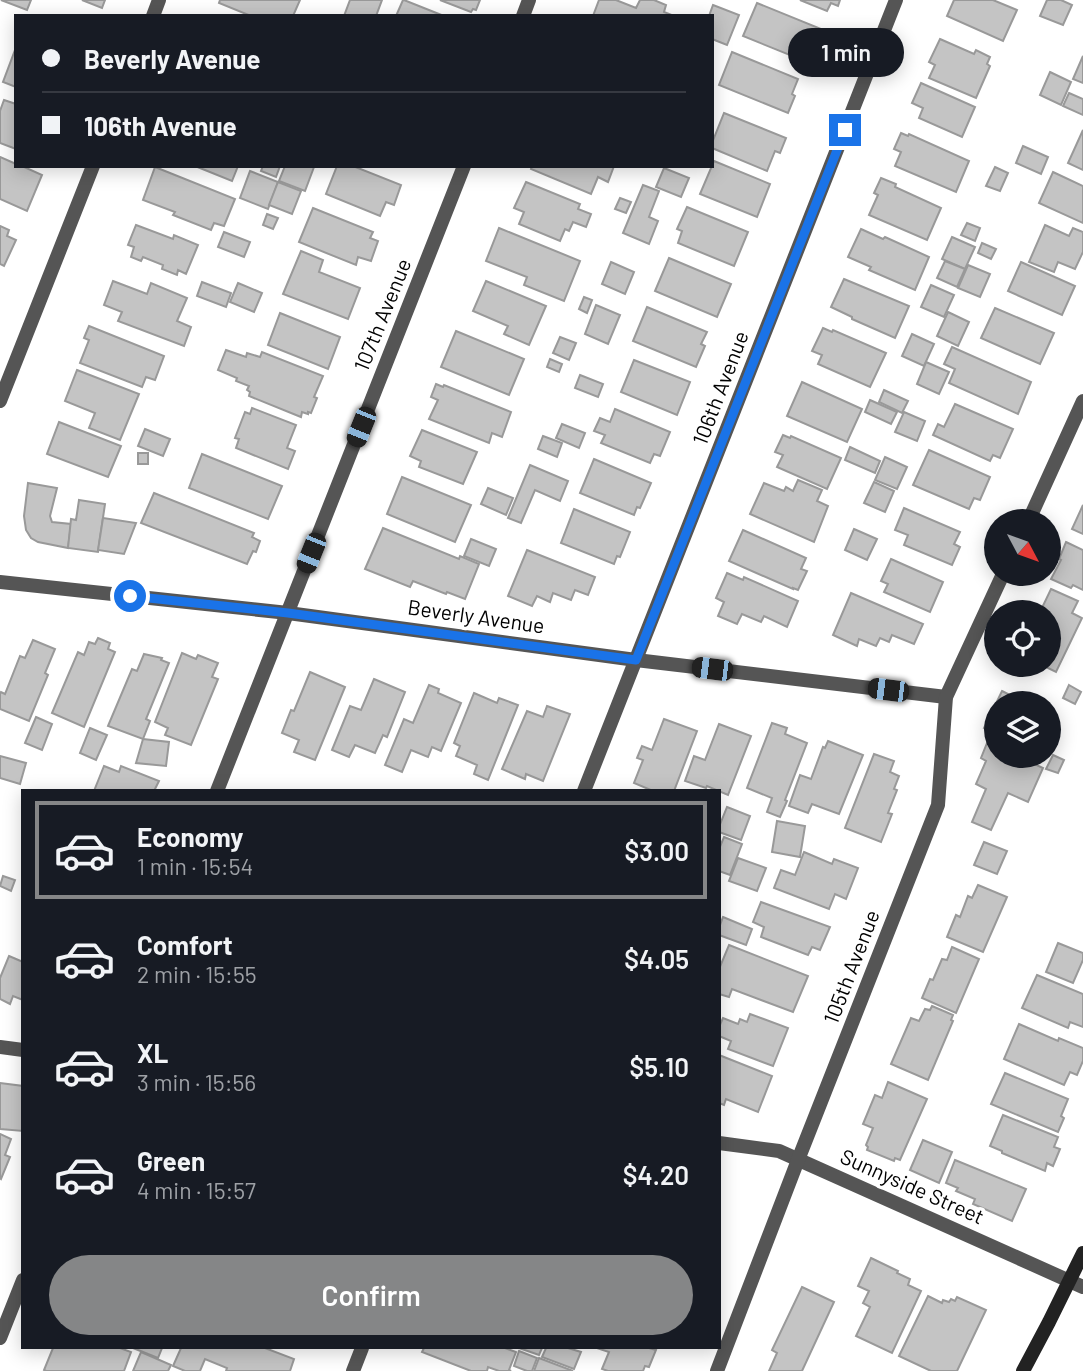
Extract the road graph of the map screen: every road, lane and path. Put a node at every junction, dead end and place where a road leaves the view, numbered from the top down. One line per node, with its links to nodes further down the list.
1 (896, 0): 10 (street, 106th Avenue)
2 (92, 168): 4 (street)
3 (463, 168): 9 (street, 107th Avenue)
4 (0, 401)
5 (1083, 401): 6 (street)
6 (1034, 509)
7 (0, 582): 9 (street, Beverly Avenue)
8 (997, 586): 11 (street, 105th Avenue)
9 (288, 613): 10 (street, Beverly Avenue); 12 (street, 107th Avenue)
10 (636, 660): 11 (street, Beverly Avenue); 13 (street, 106th Avenue)
11 (946, 696): 17 (street, 105th Avenue)
12 (217, 789)
13 (585, 789)
14 (0, 1047): 15 (street)
15 (21, 1050)
16 (721, 1143): 17 (street, Sunnyside Street)
17 (798, 1160): 19 (street, Sunnyside Street); 24 (street, 105th Avenue)
18 (1083, 1253): 19 (street)
19 (1076, 1284): 25 (street)
20 (21, 1285): 21 (street)
21 (0, 1338)
22 (362, 1349): 23 (street)
23 (353, 1371)
24 (717, 1371)
25 (1023, 1371)

